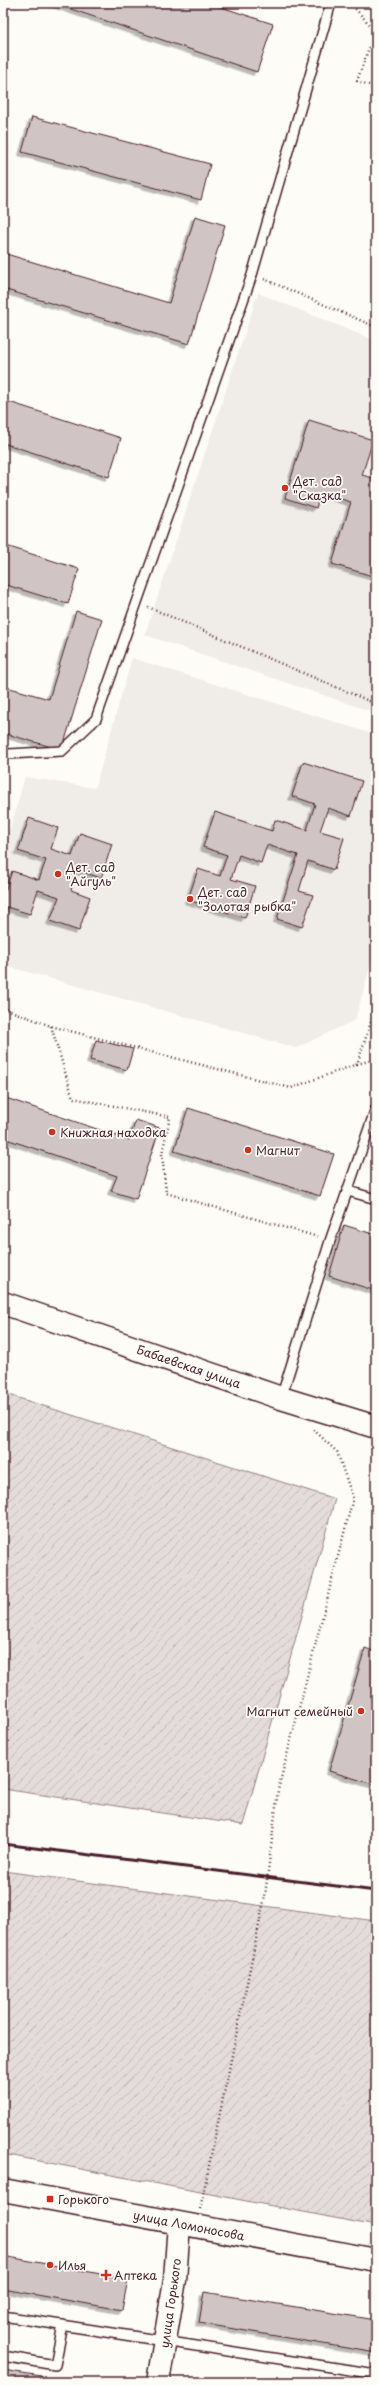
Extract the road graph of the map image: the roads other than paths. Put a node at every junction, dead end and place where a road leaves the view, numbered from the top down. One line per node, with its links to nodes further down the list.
1 (331, 3): 2 (lane)
2 (3, 752)
3 (376, 1108): 4 (lane)
4 (348, 1191): 5 (lane); 7 (lane)
5 (376, 1199)
6 (3, 1303): 7 (main road, Бабаевская улица)
7 (281, 1398): 8 (main road, Бабаевская улица)
8 (376, 1427)
9 (3, 2190): 10 (main road, улица Ломоносова)
10 (188, 2225): 11 (main road, улица Ломоносова); 14 (main road, улица Горького)
11 (376, 2260)
12 (3, 2316): 13 (lane)
13 (63, 2325): 14 (lane); 15 (lane)
14 (165, 2340): 16 (lane); 17 (main road, улица Горького)
15 (3, 2356)
16 (376, 2374)
17 (158, 2382)

